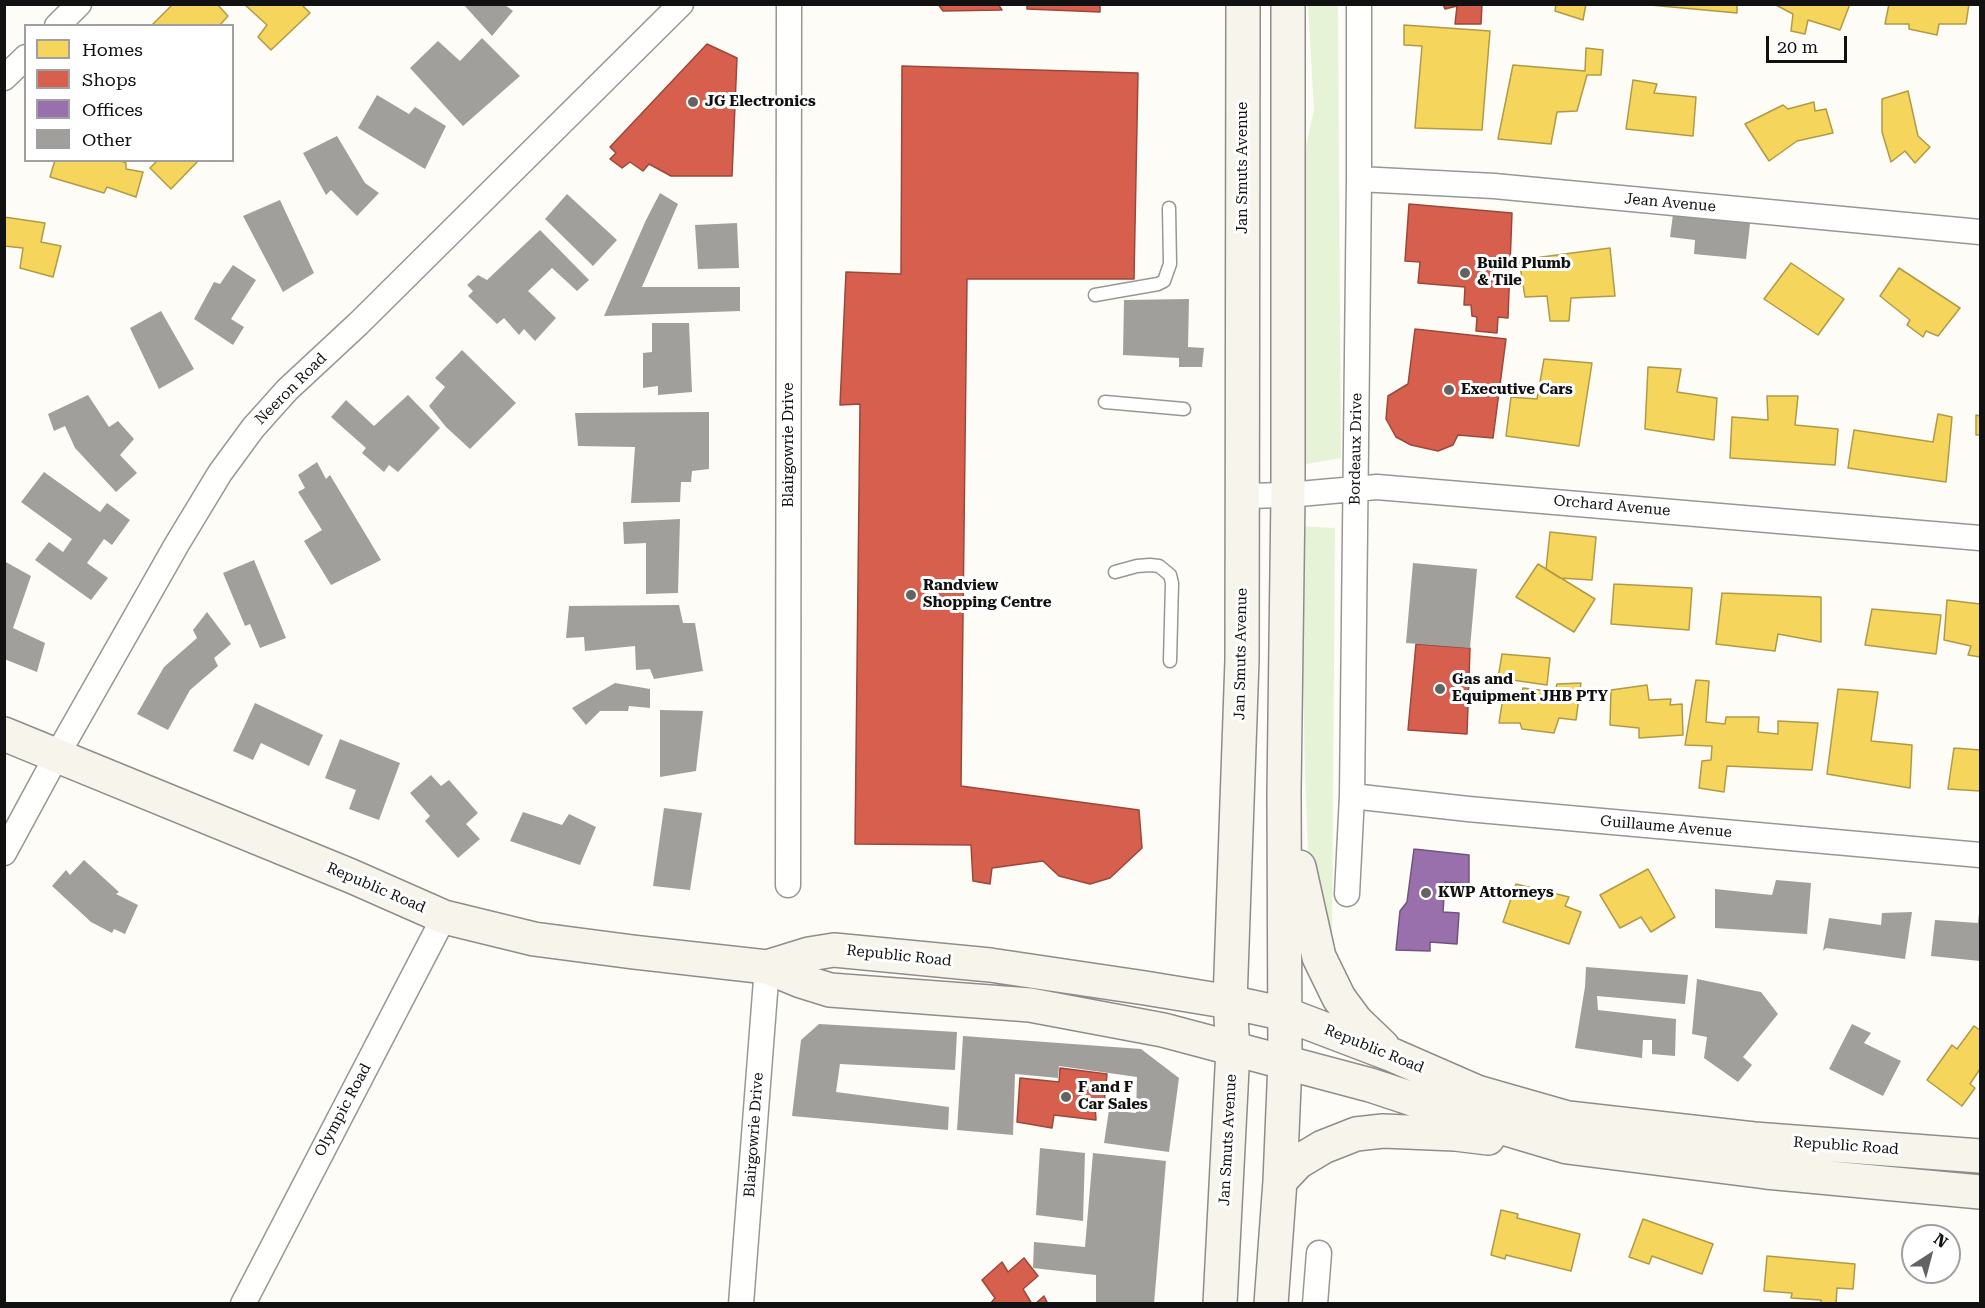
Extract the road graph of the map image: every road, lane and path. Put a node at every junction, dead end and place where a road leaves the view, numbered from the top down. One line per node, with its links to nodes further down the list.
1 (79, 4): 7 (street)
2 (681, 4): 23 (street, Neeron Road)
3 (789, 4): 28 (street, Blairgowrie Drive)
4 (1243, 4): 18 (main road, Jan Smuts Avenue)
5 (1288, 4): 17 (main road)
6 (1359, 4): 10 (street, Bordeaux Drive)
7 (59, 24)
8 (24, 59): 9 (street)
9 (4, 78)
10 (1359, 179): 12 (street, Jean Avenue); 16 (street, Bordeaux Drive)
11 (1169, 208): 13 (lane)
12 (1980, 232)
13 (1095, 295)
14 (1105, 402): 15 (lane)
15 (1184, 409)
16 (1355, 489): 17 (street, Orchard Avenue); 19 (street, Orchard Avenue); 25 (street, Bordeaux Drive)
17 (1288, 495): 18 (street, Orchard Avenue); 24 (main road)
18 (1243, 496): 32 (main road, Jan Smuts Avenue)
19 (1980, 538)
20 (1115, 572): 21 (lane)
21 (1170, 661)
22 (4, 734): 23 (main road, Republic Road)
23 (56, 757): 26 (street, Neeron Road); 30 (main road, Republic Road)
24 (1284, 792): 33 (main road); 35 (main road)
25 (1352, 796): 27 (street, Guillaume Avenue); 29 (street, Bordeaux Drive)
26 (4, 853)
27 (1980, 855)
28 (788, 885)
29 (1347, 894)
30 (444, 917): 31 (main road, Republic Road); 42 (street, Olympic Road)
31 (767, 967): 32 (main road, Republic Road); 34 (main road, Republic Road); 43 (street, Blairgowrie Drive)
32 (1230, 1002): 33 (main road, Republic Road); 34 (main road, Jan Smuts Avenue)
33 (1285, 1014): 35 (main road, Republic Road); 36 (main road)
34 (1233, 1049): 36 (main road, Republic Road); 44 (main road, Jan Smuts Avenue)
35 (1390, 1054): 38 (main road, Republic Road)
36 (1285, 1062): 37 (main road, Republic Road); 39 (main road)
37 (1567, 1147): 39 (main road); 40 (main road, Republic Road)
38 (1980, 1156)
39 (1280, 1181): 45 (main road)
40 (1980, 1192)
41 (1319, 1253): 46 (street)
42 (243, 1304)
43 (741, 1304)
44 (1220, 1304)
45 (1271, 1304)
46 (1315, 1304)

